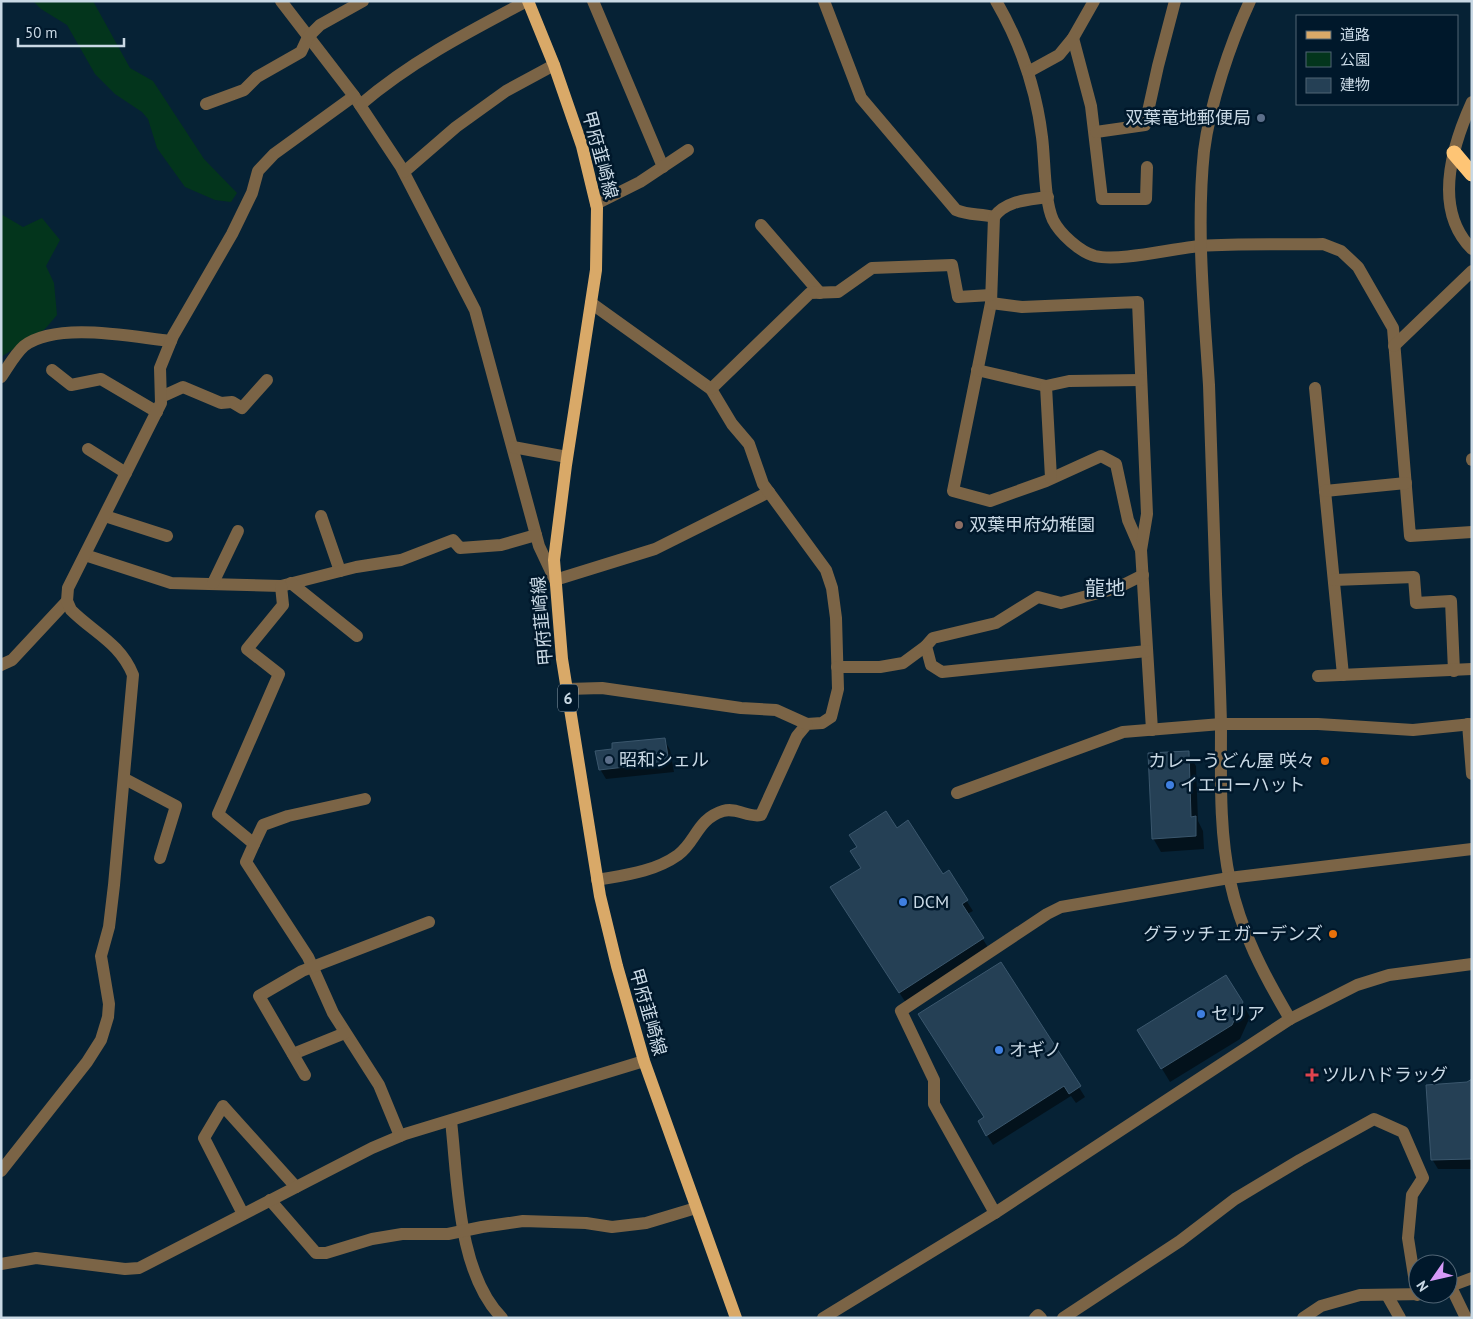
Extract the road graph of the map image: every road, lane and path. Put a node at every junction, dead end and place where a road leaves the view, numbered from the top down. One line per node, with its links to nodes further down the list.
1 (281, 1): 10 (street)
2 (363, 1): 10 (street)
3 (528, 1): 12 (main road, 甲府韮崎線 / 6); 14 (street)
4 (593, 1): 20 (street)
5 (824, 1): 26 (street)
6 (996, 1): 13 (street)
7 (1094, 1): 11 (street)
8 (1175, 1): 17 (street)
9 (1250, 1): 28 (street)
10 (308, 37): 14 (street); 16 (street)
11 (1072, 38): 13 (street); 17 (street)
12 (554, 65): 22 (street); 25 (main road, 甲府韮崎線 / 6)
13 (1028, 72): 24 (street)
14 (357, 100): 22 (street); 34 (street)
15 (1472, 102): 19 (street)
16 (206, 104)
17 (1096, 132): 21 (street)
18 (688, 150): 20 (street)
19 (1454, 153): 23 (highway); 29 (street)
20 (663, 166): 25 (street)
21 (1147, 167)
22 (404, 172): 46 (street)
23 (1472, 174)
24 (1048, 197): 26 (street); 28 (street)
25 (596, 204): 33 (main road, 甲府韮崎線 / 6)
26 (994, 217): 32 (street)
27 (761, 225): 31 (street)
28 (1201, 246): 35 (street); 80 (street)
29 (1472, 249)
30 (1472, 271): 35 (street)
31 (820, 293): 32 (street); 43 (street)
32 (991, 299): 37 (street); 40 (street)
33 (591, 303): 43 (street); 48 (main road, 甲府韮崎線 / 6)
34 (171, 341): 38 (street); 44 (street)
35 (1394, 346): 51 (street)
36 (52, 370): 45 (street)
37 (977, 370): 41 (street); 50 (street)
38 (1, 377)
39 (267, 380): 44 (street)
40 (1141, 380): 41 (street); 60 (street)
41 (1046, 386): 50 (street)
42 (1315, 388): 52 (street)
43 (711, 389): 53 (street)
44 (161, 398): 45 (street)
45 (157, 412): 49 (street)
46 (513, 446): 48 (street); 58 (street)
47 (88, 449): 49 (street)
48 (567, 457): 64 (main road, 甲府韮崎線 / 6)
49 (126, 473): 54 (street)
50 (1051, 478): 60 (street)
51 (1406, 483): 52 (street); 57 (street)
52 (1325, 491): 65 (street)
53 (769, 492): 64 (street); 73 (street)
54 (105, 516): 59 (street); 61 (street)
55 (321, 516): 62 (street)
56 (238, 531): 66 (street)
57 (1472, 532)
58 (536, 535): 62 (street); 64 (street)
59 (167, 536)
60 (1142, 550): 63 (street)
61 (85, 555): 66 (street); 68 (street)
62 (340, 571): 67 (street)
63 (1143, 576): 70 (street); 71 (street)
64 (555, 580): 78 (main road, 甲府韮崎線 / 6)
65 (1334, 580): 75 (street); 76 (street)
66 (213, 583): 67 (street)
67 (286, 584): 69 (street); 87 (street)
68 (67, 601): 72 (street); 84 (street)
69 (357, 636)
70 (926, 646): 71 (street); 73 (street)
71 (1147, 651): 82 (street)
72 (1, 665)
73 (838, 667): 79 (street)
74 (1472, 670): 75 (street)
75 (1454, 671): 76 (street)
76 (1343, 675): 77 (street)
77 (1318, 676)
78 (567, 689): 79 (street); 91 (main road, 甲府韮崎線 / 6)
79 (808, 724): 91 (street)
80 (1221, 724): 81 (street); 82 (street); 90 (street)
81 (1470, 724): 83 (street)
82 (1152, 730): 85 (street)
83 (1472, 774)
84 (124, 780): 89 (street); 102 (street)
85 (958, 793)
86 (365, 799): 87 (street)
87 (254, 844): 94 (street)
88 (1472, 849): 90 (street)
89 (160, 858)
90 (1229, 878): 95 (street); 106 (street)
91 (597, 880): 98 (main road, 甲府韮崎線 / 6)
92 (429, 922): 94 (street)
93 (1472, 964): 95 (street)
94 (312, 968): 96 (street); 97 (street)
95 (1290, 1019): 106 (street)
96 (345, 1033): 97 (street); 101 (street)
97 (293, 1054): 99 (street)
98 (644, 1061): 100 (street); 105 (main road, 甲府韮崎線 / 6)
99 (305, 1075)
100 (451, 1121): 101 (street); 108 (street)
101 (400, 1136): 103 (street)
102 (1, 1171)
103 (296, 1187): 104 (street); 107 (street)
104 (270, 1200): 107 (street); 108 (street)
105 (696, 1208): 108 (street); 117 (main road, 甲府韮崎線 / 6)
106 (995, 1213): 118 (street)
107 (243, 1214): 110 (street)
108 (463, 1231): 116 (street)
109 (1412, 1254): 121 (street)
110 (1, 1264)
111 (1472, 1278): 112 (street)
112 (1458, 1284)
113 (1408, 1294): 114 (street)
114 (1387, 1295): 122 (street); 123 (street)
115 (1458, 1302): 124 (street)
116 (502, 1318)
117 (736, 1318)
118 (823, 1318)
119 (1035, 1318): 120 (street)
120 (1041, 1318)
121 (1063, 1318)
122 (1303, 1318)
123 (1400, 1318)
124 (1466, 1318)

